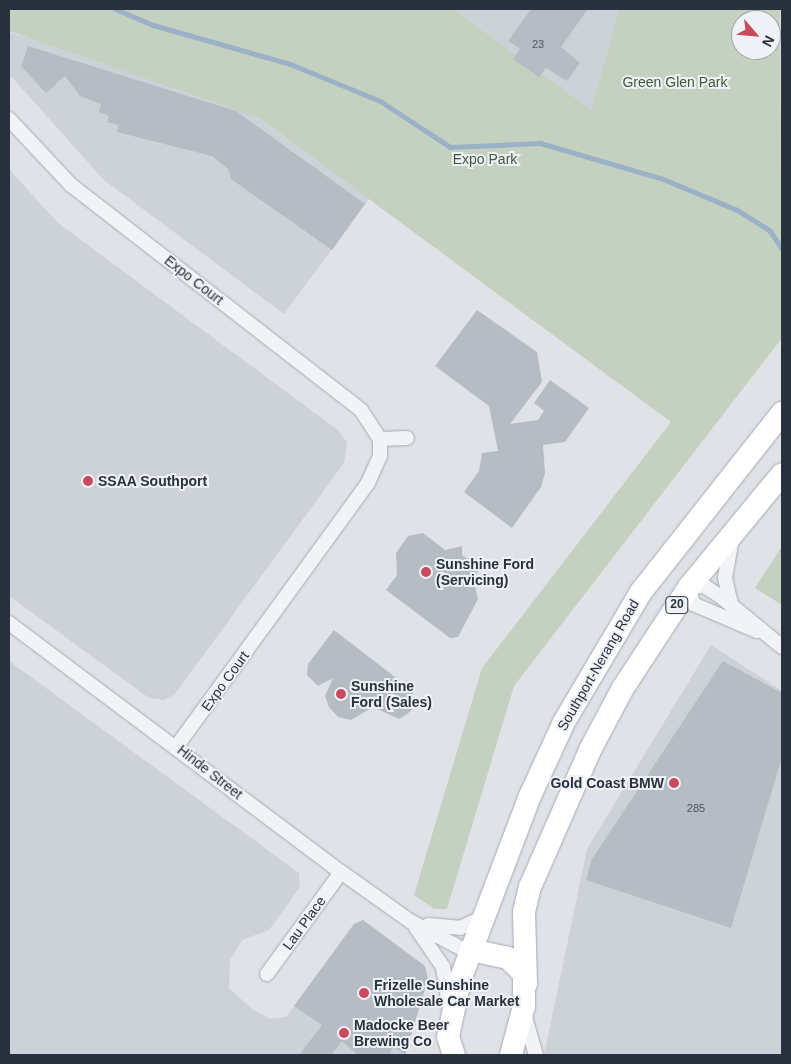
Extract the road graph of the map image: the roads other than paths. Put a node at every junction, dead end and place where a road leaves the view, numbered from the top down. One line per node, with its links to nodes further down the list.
1 (9, 119): 4 (street, Expo Court)
2 (782, 413): 7 (main road, Southport-Nerang Road)
3 (407, 438): 4 (street)
4 (380, 439): 13 (street, Expo Court)
5 (782, 474): 6 (main road, 20)
6 (737, 528): 8 (main road, 20); 9 (street)
7 (660, 566): 8 (main road); 15 (main road, Southport-Nerang Road)
8 (689, 588): 9 (street); 11 (street); 19 (main road, 20)
9 (731, 604): 11 (street)
10 (9, 623): 13 (street, Hinde Street)
11 (757, 630): 12 (street)
12 (782, 647)
13 (177, 746): 14 (street, Hinde Street)
14 (341, 872): 16 (street, Hinde Street); 18 (street, Lau Place)
15 (486, 915): 16 (street, Hinde Street); 17 (main road, Southport-Nerang Road)
16 (410, 921): 17 (street, Hinde Street); 20 (street, Hinde Street)
17 (471, 952): 19 (main road); 20 (main road, Southport-Nerang Road)
18 (267, 974)
19 (525, 995): 22 (main road, 20); 23 (street)
20 (451, 1018): 21 (main road, Southport-Nerang Road)
21 (450, 1051)
22 (511, 1055)
23 (536, 1055)

